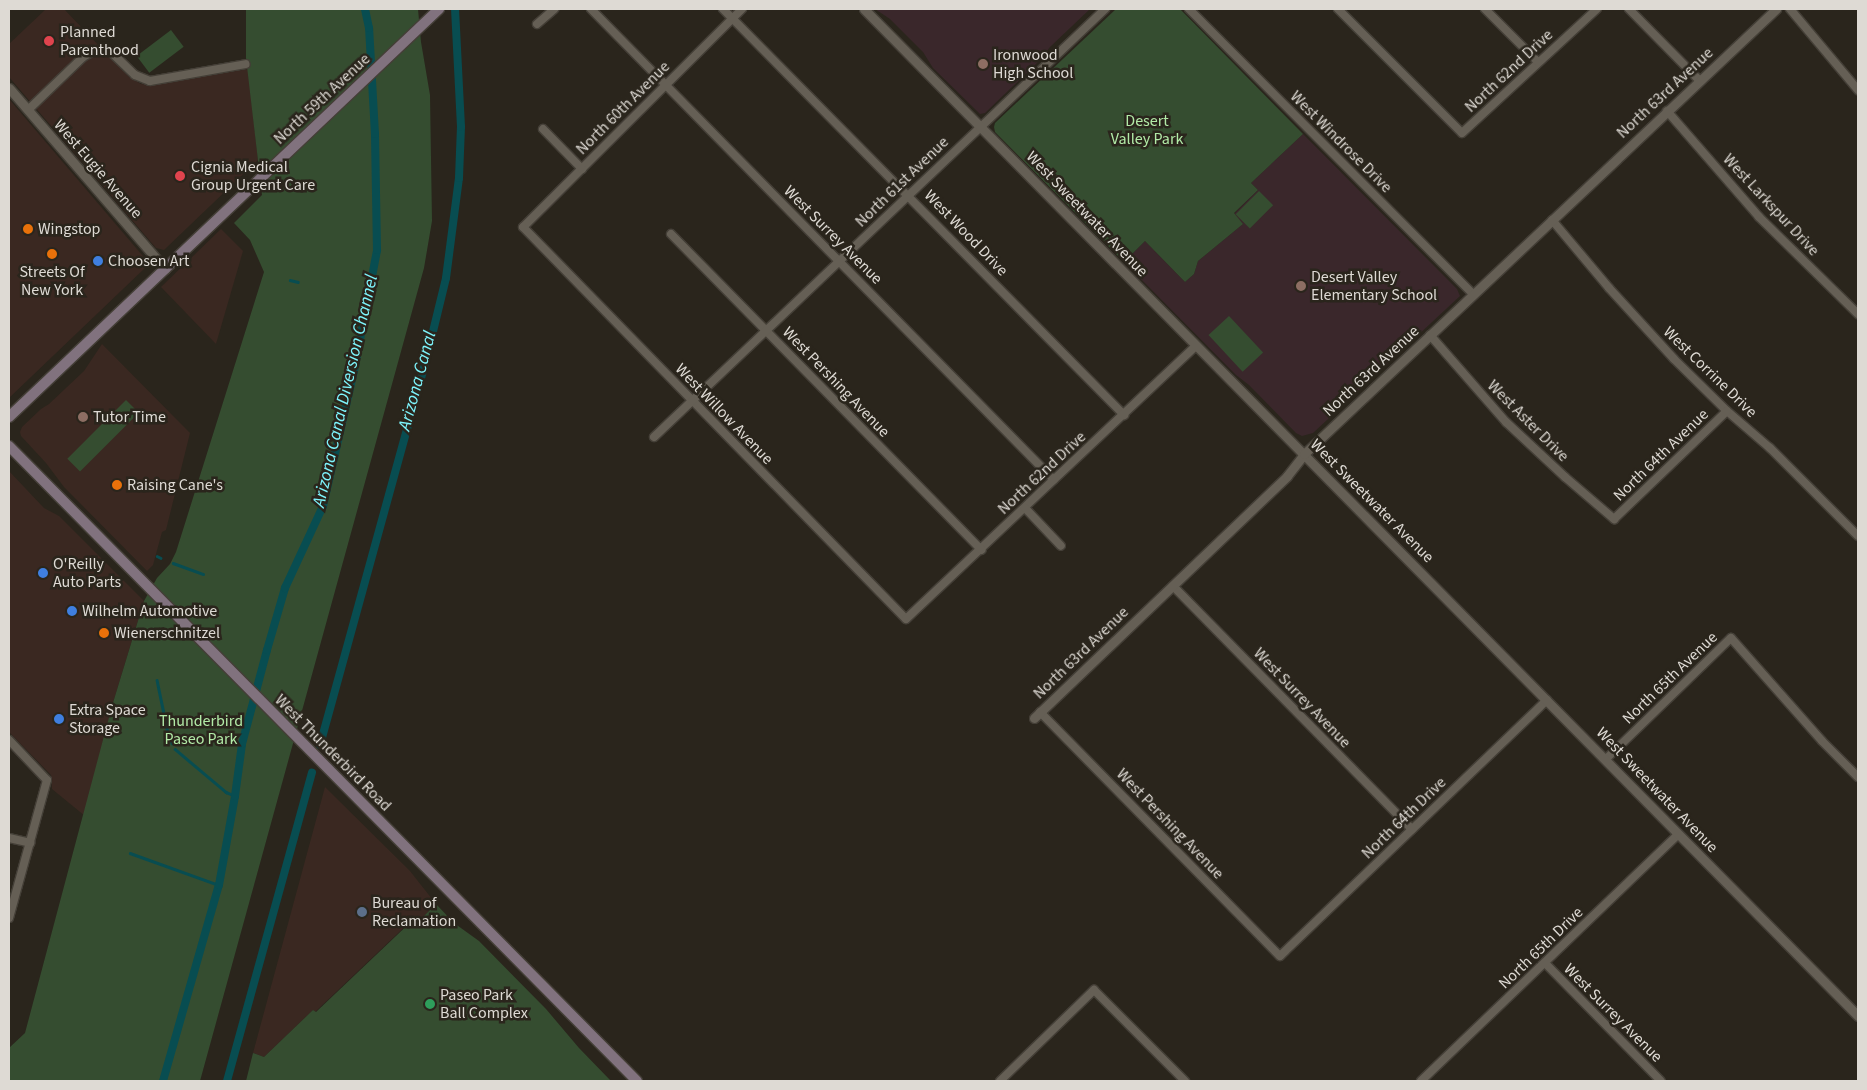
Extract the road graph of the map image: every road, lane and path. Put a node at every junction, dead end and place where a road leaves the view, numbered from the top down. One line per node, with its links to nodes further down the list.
1 (439, 9): 33 (main road, North 59th Avenue)
2 (554, 9): 16 (street)
3 (591, 9): 20 (street, West Surrey Avenue)
4 (723, 9): 15 (street, West Wood Drive)
5 (742, 9): 15 (street, North 60th Avenue)
6 (864, 9): 25 (street, West Sweetwater Avenue)
7 (1105, 9): 25 (street, North 61st Avenue)
8 (1189, 9): 34 (street, West Windrose Drive)
9 (1338, 9): 17 (street, North 62nd Drive)
10 (1485, 9): 17 (street)
11 (1597, 9): 17 (street, North 62nd Drive)
12 (1629, 9): 19 (street)
13 (1776, 9): 19 (street, North 63rd Avenue)
14 (1790, 9): 22 (street)
15 (732, 18): 20 (street, North 60th Avenue); 28 (street, West Wood Drive)
16 (537, 24)
17 (1538, 62)
18 (246, 64): 23 (street)
19 (1700, 81): 24 (street, North 63rd Avenue)
20 (665, 85): 27 (street, North 60th Avenue); 32 (street, West Surrey Avenue)
21 (9, 88): 23 (street, West Eugie Avenue)
22 (1858, 90)
23 (28, 110): 33 (street, West Eugie Avenue)
24 (1668, 111): 29 (street, North 63rd Avenue); 35 (street, West Larkspur Drive)
25 (980, 126): 28 (street, North 61st Avenue); 38 (street, West Sweetwater Avenue)
26 (543, 129): 27 (street)
27 (582, 169): 30 (street, North 60th Avenue)
28 (909, 194): 32 (street, North 61st Avenue); 41 (street, West Wood Drive)
29 (1552, 220): 34 (street, North 63rd Avenue); 40 (street, West Corrine Drive)
30 (523, 227): 39 (street, West Willow Avenue)
31 (671, 234): 36 (street, West Pershing Avenue)
32 (839, 261): 36 (street, North 61st Avenue); 46 (street, West Surrey Avenue)
33 (165, 269): 42 (main road, North 59th Avenue)
34 (1473, 294): 37 (street, North 63rd Avenue)
35 (1858, 314)
36 (766, 331): 39 (street, North 61st Avenue); 51 (street, West Pershing Avenue)
37 (1430, 336): 45 (street, North 63rd Avenue); 48 (street, West Aster Drive)
38 (1195, 347): 41 (street, North 62nd Drive); 45 (street, West Sweetwater Avenue)
39 (692, 400): 43 (street, North 61st Avenue); 53 (street, West Willow Avenue)
40 (1727, 411): 48 (street, North 64th Avenue); 49 (street, West Corrine Drive)
41 (1124, 415): 46 (street, North 62nd Drive)
42 (9, 417)
43 (654, 437)
44 (9, 446): 67 (main road, West Thunderbird Road)
45 (1304, 454): 52 (street, North 63rd Avenue); 54 (street, West Sweetwater Avenue)
46 (1054, 480): 47 (street, North 62nd Drive)
47 (1025, 508): 50 (street); 51 (street, North 62nd Drive)
48 (1614, 519)
49 (1858, 536)
50 (1061, 546)
51 (981, 550): 53 (street, North 62nd Drive)
52 (1173, 586): 55 (street, North 63rd Avenue); 59 (street, West Surrey Avenue)
53 (906, 619)
54 (1547, 700): 57 (street, West Sweetwater Avenue); 59 (street, North 64th Drive)
55 (1037, 715): 64 (street, West Pershing Avenue)
56 (9, 740): 62 (street)
57 (1606, 759): 58 (street, North 65th Avenue); 60 (street, West Sweetwater Avenue)
58 (1858, 777)
59 (1412, 829): 64 (street, North 64th Drive)
60 (1679, 834): 65 (street, North 65th Drive); 66 (street, West Sweetwater Avenue)
61 (9, 838): 62 (street)
62 (30, 843): 63 (street)
63 (9, 918)
64 (1280, 956)
65 (1545, 964): 70 (street, North 65th Drive); 71 (street, West Surrey Avenue)
66 (1858, 1016)
67 (637, 1081)
68 (1000, 1081): 69 (street)
69 (1185, 1081)
70 (1421, 1081)
71 (1661, 1081)

